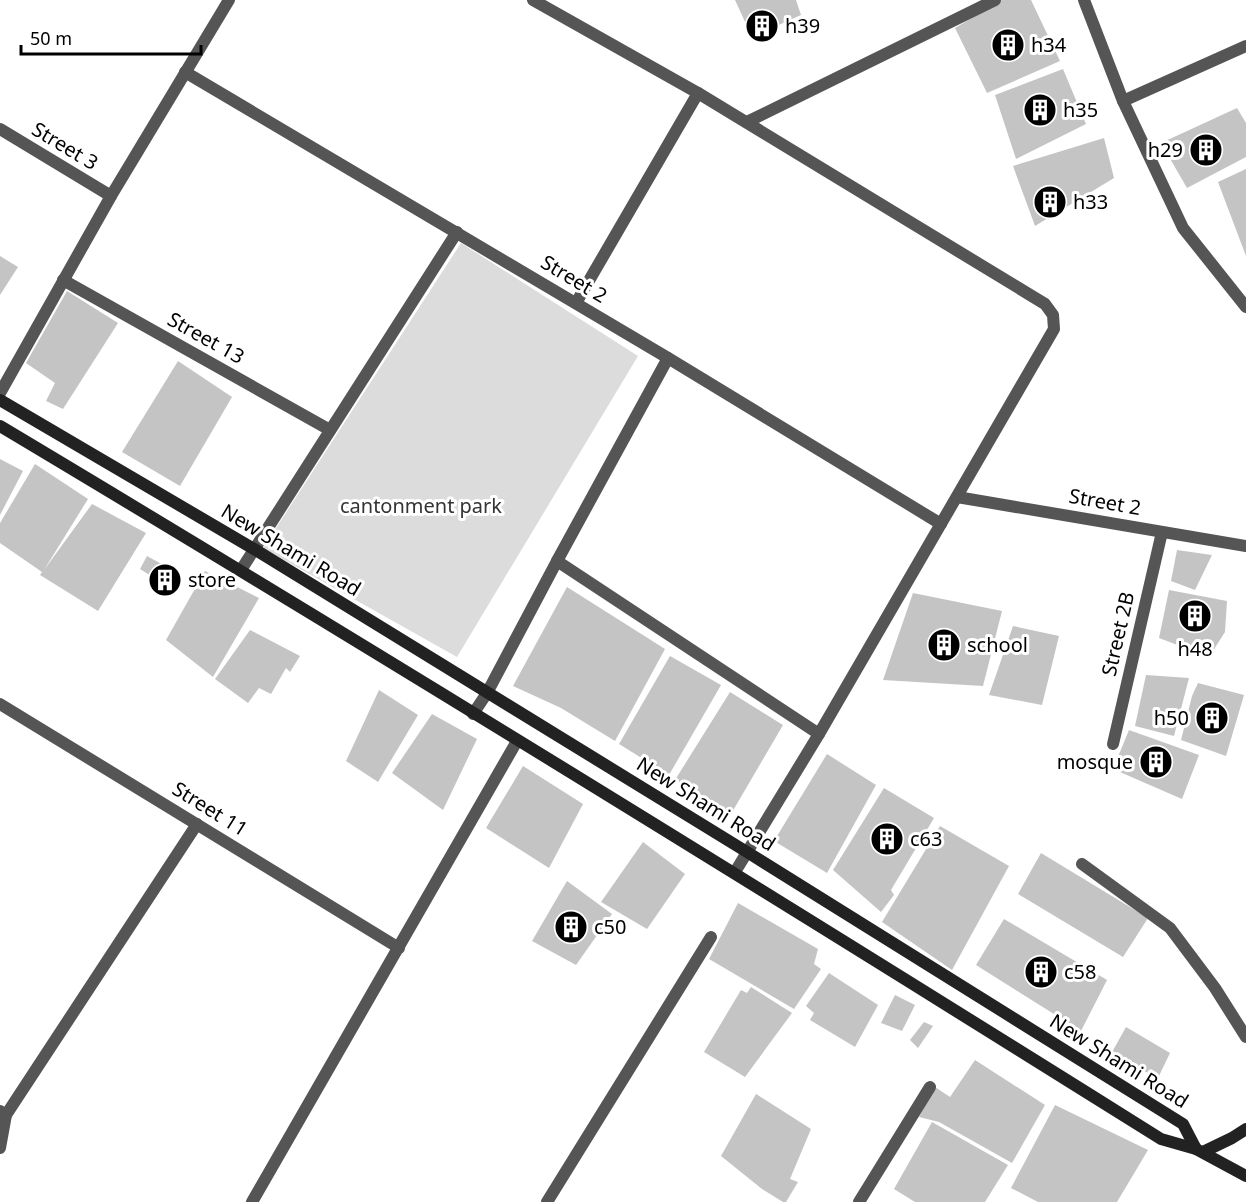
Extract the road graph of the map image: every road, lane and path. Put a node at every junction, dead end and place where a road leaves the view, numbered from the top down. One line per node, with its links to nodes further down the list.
1 (229, 0): 6 (street)
2 (533, 0): 7 (street)
3 (996, 0): 9 (street)
4 (1084, 0): 8 (street)
5 (1246, 46): 8 (street)
6 (185, 72): 11 (street); 12 (street, Street 2)
7 (699, 93): 9 (street); 14 (street)
8 (1123, 101): 15 (street)
9 (747, 122): 21 (street)
10 (0, 129): 11 (street, Street 3)
11 (111, 196): 13 (street)
12 (457, 232): 14 (street, Street 2); 20 (street)
13 (63, 280): 17 (street); 20 (street, Street 13)
14 (576, 303): 16 (street, Street 2)
15 (1246, 307)
16 (669, 358): 22 (street, Street 2); 26 (street)
17 (0, 393)
18 (0, 400): 25 (street, New Shami Road)
19 (0, 426): 27 (street)
20 (330, 430): 25 (street)
21 (957, 497): 22 (street); 23 (street, Street 2)
22 (941, 524): 31 (street)
23 (1162, 532): 24 (street, Street 2); 33 (street, Street 2B)
24 (1246, 546)
25 (254, 549): 27 (street); 28 (street, New Shami Road)
26 (557, 561): 28 (street); 31 (street)
27 (241, 570): 30 (street)
28 (487, 693): 30 (street); 35 (street, New Shami Road)
29 (0, 704): 34 (street, Street 11)
30 (472, 714): 32 (street)
31 (819, 734): 35 (street)
32 (518, 741): 37 (street); 39 (street)
33 (1113, 744)
34 (197, 824): 39 (street, Street 11); 42 (street)
35 (747, 852): 37 (street); 45 (street, New Shami Road)
36 (1082, 864): 40 (street)
37 (735, 872): 45 (street)
38 (711, 937): 48 (street)
39 (399, 948): 47 (street)
40 (1246, 1037)
41 (930, 1087): 49 (street)
42 (3, 1113): 44 (street)
43 (1246, 1129): 45 (street)
44 (0, 1148)
45 (1200, 1150): 46 (street)
46 (1246, 1176)
47 (252, 1202)
48 (547, 1202)
49 (859, 1202)

